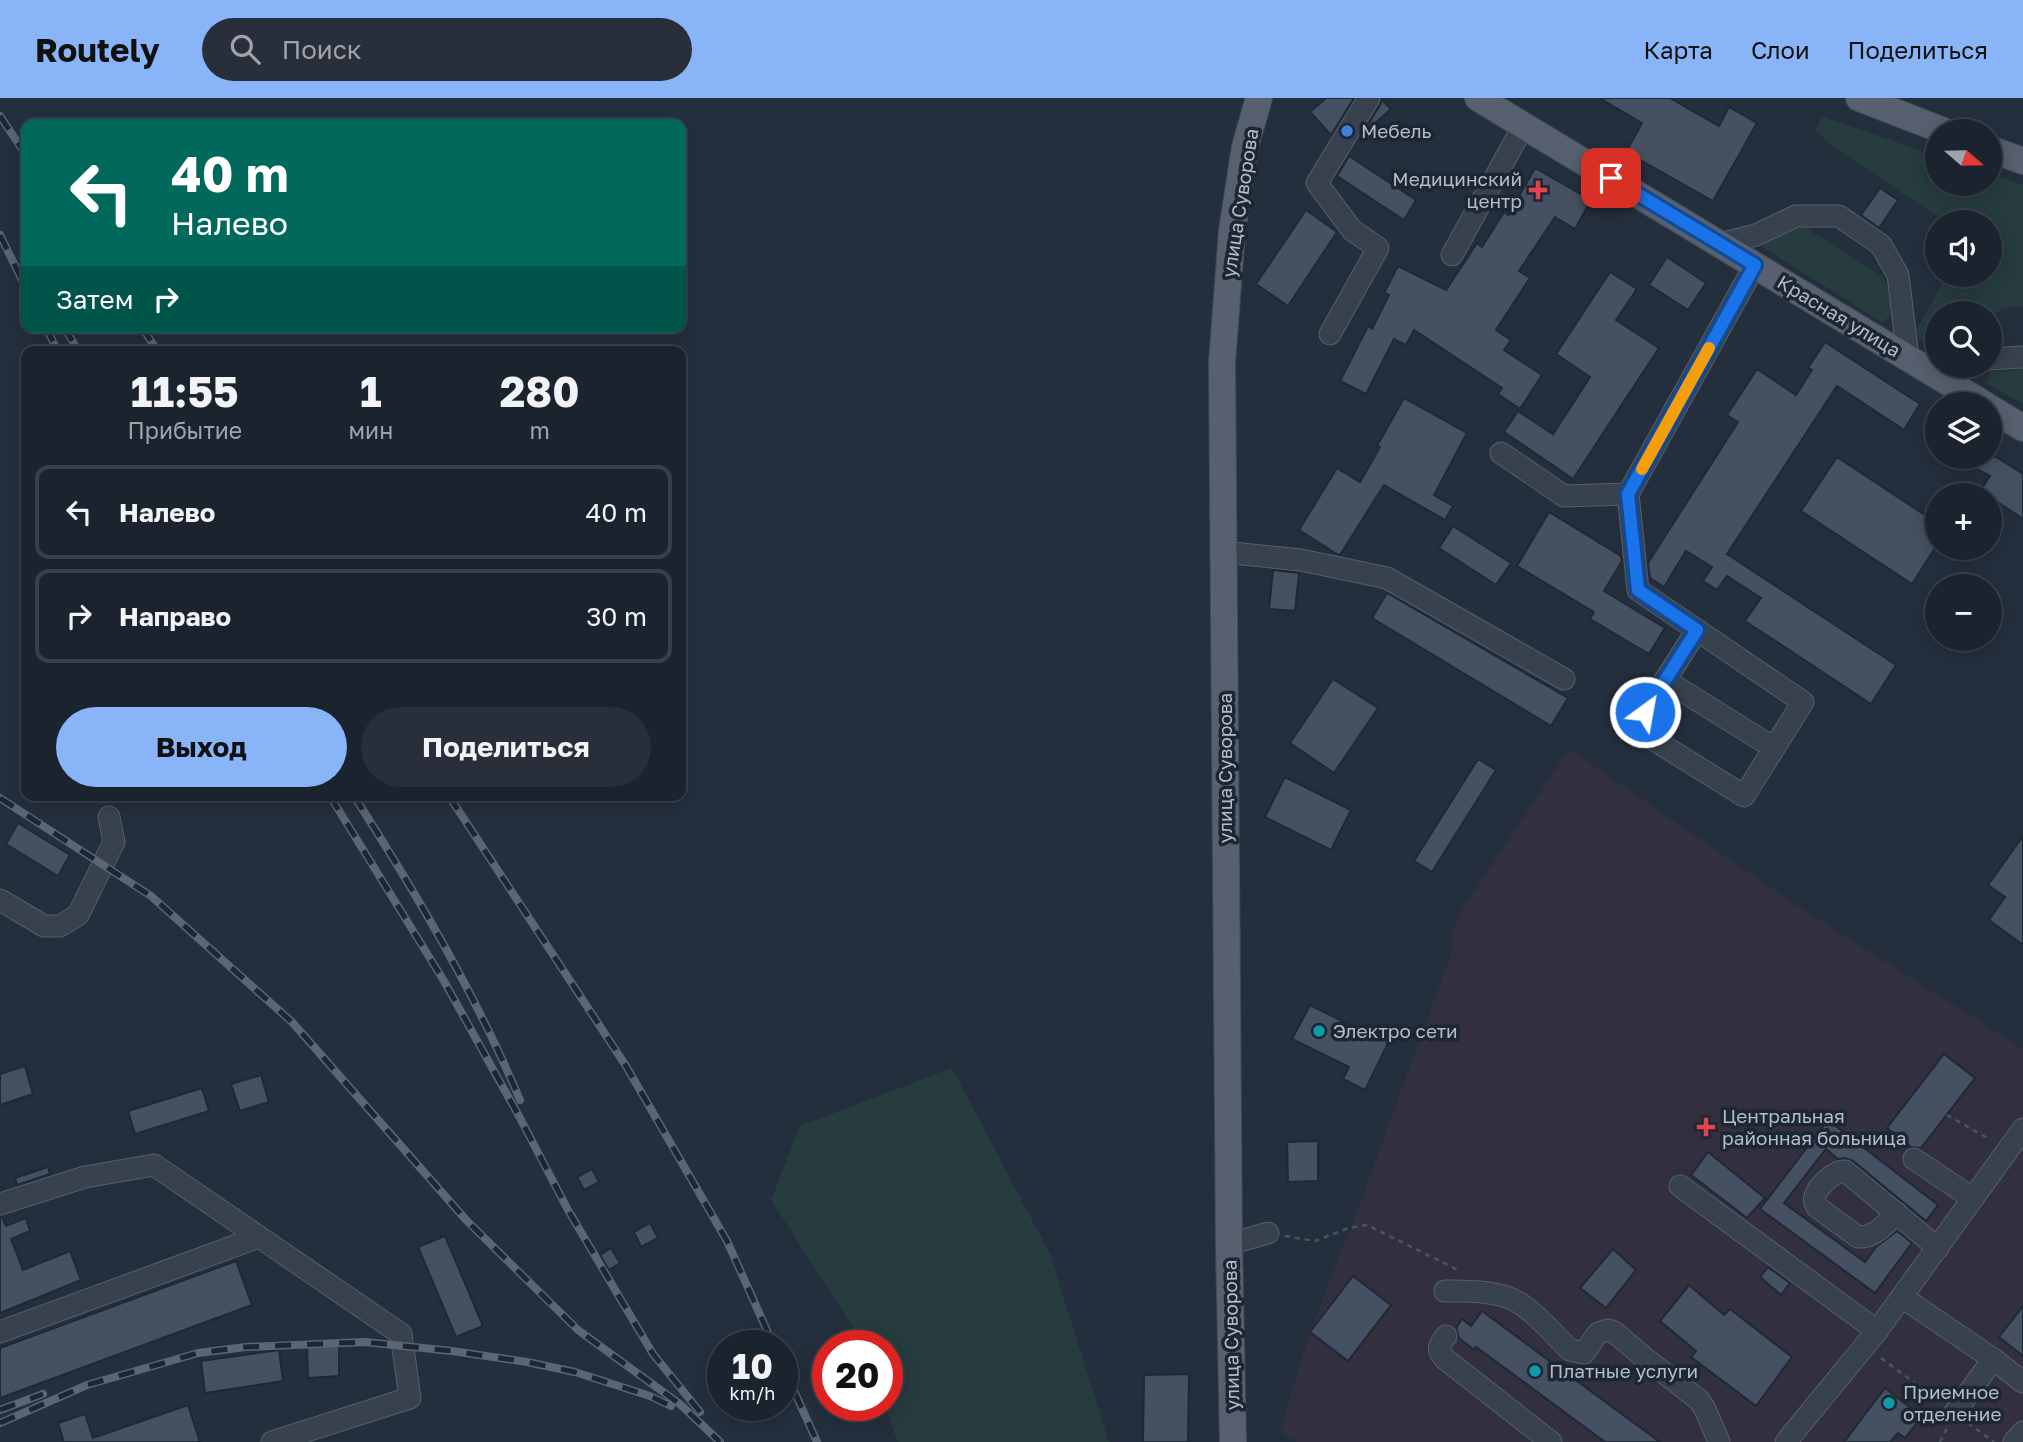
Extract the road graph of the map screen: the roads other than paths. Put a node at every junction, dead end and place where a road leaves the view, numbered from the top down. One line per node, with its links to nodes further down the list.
1 (1259, 98): 23 (main road, улица Суворова)
2 (1369, 98): 12 (lane)
3 (1478, 98): 6 (main road, Красная улица)
4 (1859, 98): 5 (main road)
5 (1925, 124)
6 (1524, 125): 9 (main road, Красная улица); 10 (lane)
7 (2002, 153): 8 (main road)
8 (2023, 160)
9 (1720, 244): 11 (main road, Красная улица); 15 (lane)
10 (1452, 255)
11 (1755, 265): 16 (main road, Красная улица); 22 (lane)
12 (1330, 334)
13 (2023, 357): 14 (lane)
14 (2002, 358)
15 (1925, 361)
16 (1925, 363)
17 (1946, 378): 18 (main road, Красная улица)
18 (1967, 392)
19 (2002, 415): 20 (main road)
20 (2023, 428)
21 (1501, 453): 22 (lane)
22 (1628, 494): 24 (lane)
23 (1223, 552): 25 (lane); 38 (main road, улица Суворова)
24 (1697, 630): 26 (lane); 27 (lane)
25 (1564, 680)
26 (1665, 680): 27 (lane); 27 (lane)
27 (1774, 748)
28 (109, 817): 29 (lane)
29 (0, 900)
30 (2023, 1129): 33 (lane)
31 (1914, 1159): 33 (lane)
32 (1680, 1186): 44 (lane)
33 (1972, 1198): 39 (lane)
34 (0, 1204): 37 (lane)
35 (1897, 1213): 39 (lane)
36 (1268, 1233): 38 (lane)
37 (259, 1237): 42 (lane); 49 (lane)
38 (1229, 1244): 51 (main road, улица Суворова)
39 (1938, 1248): 41 (lane)
40 (1445, 1291): 53 (lane)
41 (1902, 1297): 44 (lane); 45 (lane)
42 (0, 1332)
43 (1446, 1336): 52 (lane)
44 (1870, 1339): 54 (lane)
45 (1993, 1359): 46 (lane); 47 (lane)
46 (2023, 1382)
47 (1955, 1412)
48 (2023, 1432): 55 (lane)
49 (306, 1437): 50 (lane)
50 (272, 1442)
51 (1233, 1442)
52 (1551, 1442)
53 (1719, 1442)
54 (1786, 1442)
55 (2014, 1442)

